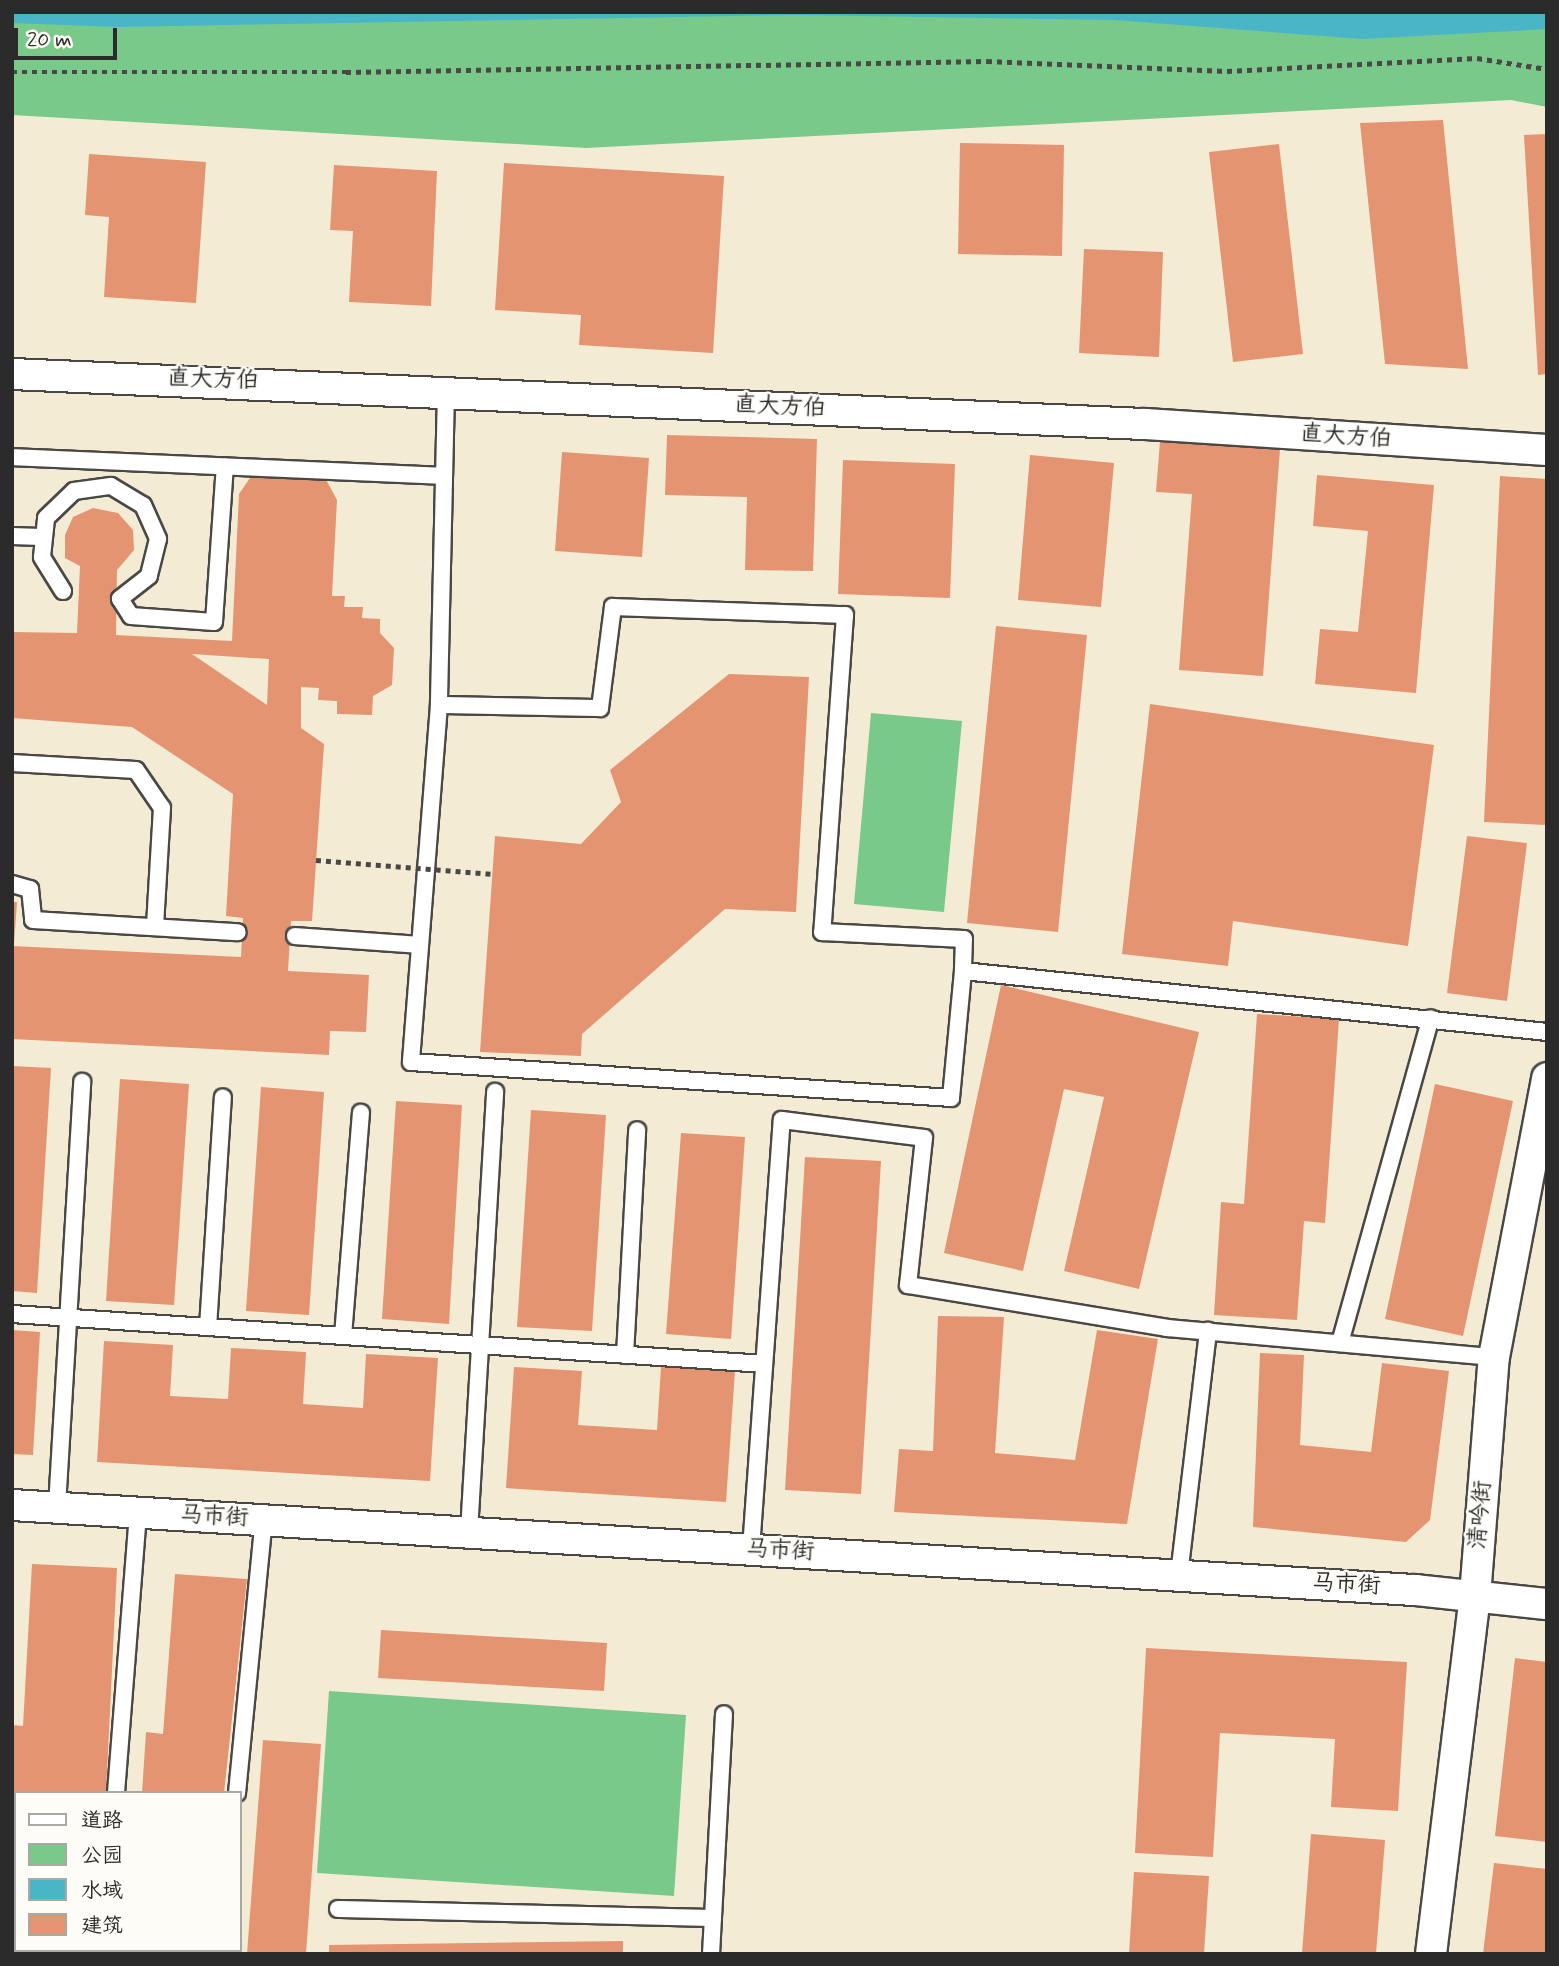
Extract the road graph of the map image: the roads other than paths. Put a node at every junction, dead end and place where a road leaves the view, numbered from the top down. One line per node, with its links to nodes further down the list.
1 (12, 374): 2 (street, 直大方伯)
2 (446, 391): 3 (street, 直大方伯); 7 (lane)
3 (1547, 450)
4 (12, 457): 5 (lane)
5 (93, 461): 6 (lane); 8 (lane)
6 (225, 467): 7 (lane); 8 (lane)
7 (444, 476): 12 (lane)
8 (92, 485): 10 (lane)
9 (12, 536): 10 (lane)
10 (41, 537): 11 (lane)
11 (63, 591)
12 (439, 705): 18 (lane); 19 (lane)
13 (12, 763): 15 (lane)
14 (12, 884): 15 (lane)
15 (155, 926): 16 (lane)
16 (238, 932)
17 (295, 936): 18 (lane)
18 (420, 945): 19 (lane)
19 (962, 971): 20 (lane)
20 (1431, 1018): 21 (lane); 33 (lane)
21 (1547, 1032)
22 (1547, 1079): 36 (street, 清吟街)
23 (82, 1082): 29 (lane)
24 (495, 1092): 34 (lane)
25 (223, 1097): 30 (lane)
26 (361, 1113): 32 (lane)
27 (636, 1130): 35 (lane)
28 (12, 1314): 29 (lane)
29 (67, 1318): 30 (lane); 39 (lane)
30 (208, 1327): 32 (lane)
31 (1208, 1331): 33 (lane); 37 (lane); 44 (lane)
32 (343, 1336): 34 (lane)
33 (1340, 1343): 36 (lane)
34 (481, 1345): 35 (lane); 42 (lane)
35 (625, 1355): 37 (lane)
36 (1494, 1357): 45 (street, 清吟街)
37 (764, 1364): 43 (lane)
38 (12, 1505): 39 (street, 马市街)
39 (57, 1507): 40 (street, 马市街)
40 (138, 1512): 41 (street, 马市街); 48 (lane)
41 (264, 1520): 42 (street, 马市街); 49 (lane)
42 (469, 1532): 43 (street, 马市街)
43 (751, 1549): 44 (street, 马市街)
44 (1179, 1575): 45 (street, 马市街)
45 (1475, 1596): 46 (street, 马市街); 53 (street, 清吟街)
46 (1547, 1604)
47 (724, 1714): 51 (lane)
48 (116, 1791)
49 (237, 1791)
50 (338, 1909): 51 (lane)
51 (713, 1918): 52 (lane)
52 (711, 1954)
53 (1431, 1954)

